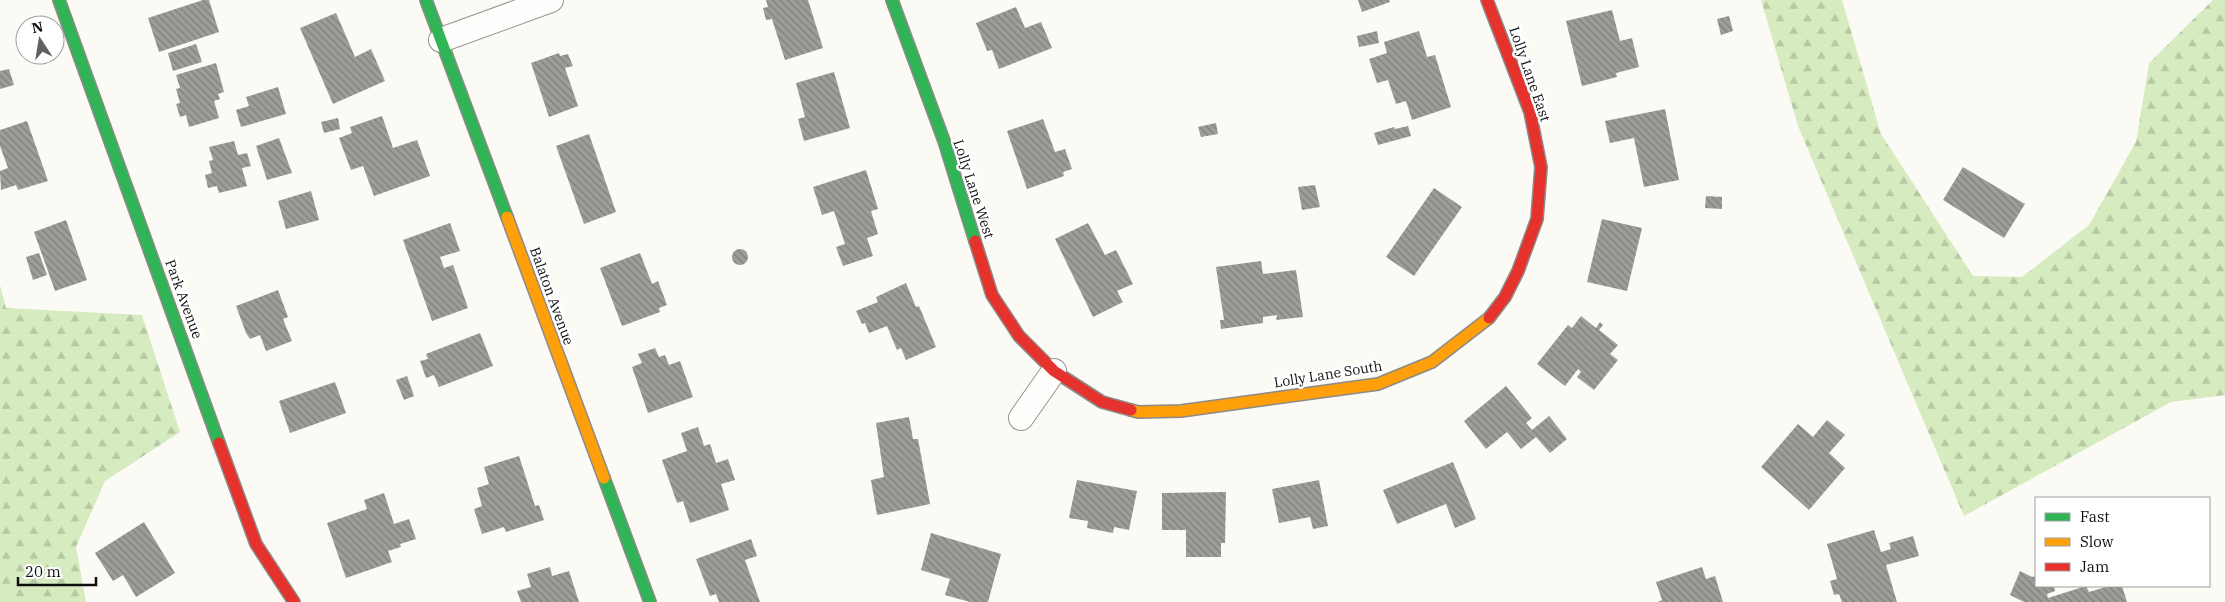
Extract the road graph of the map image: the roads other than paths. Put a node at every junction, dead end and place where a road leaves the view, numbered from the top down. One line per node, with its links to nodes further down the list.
1 (59, 0): 10 (street, Park Avenue)
2 (426, 0): 6 (street, Balaton Avenue)
3 (551, 0): 6 (street)
4 (892, 0): 8 (street, Lolly Lane West)
5 (1488, 0): 7 (street, Lolly Lane East)
6 (441, 40): 11 (street, Balaton Avenue)
7 (1537, 219): 8 (street, Lolly Lane South)
8 (1054, 371): 9 (street)
9 (1021, 418)
10 (294, 602)
11 (650, 602)

